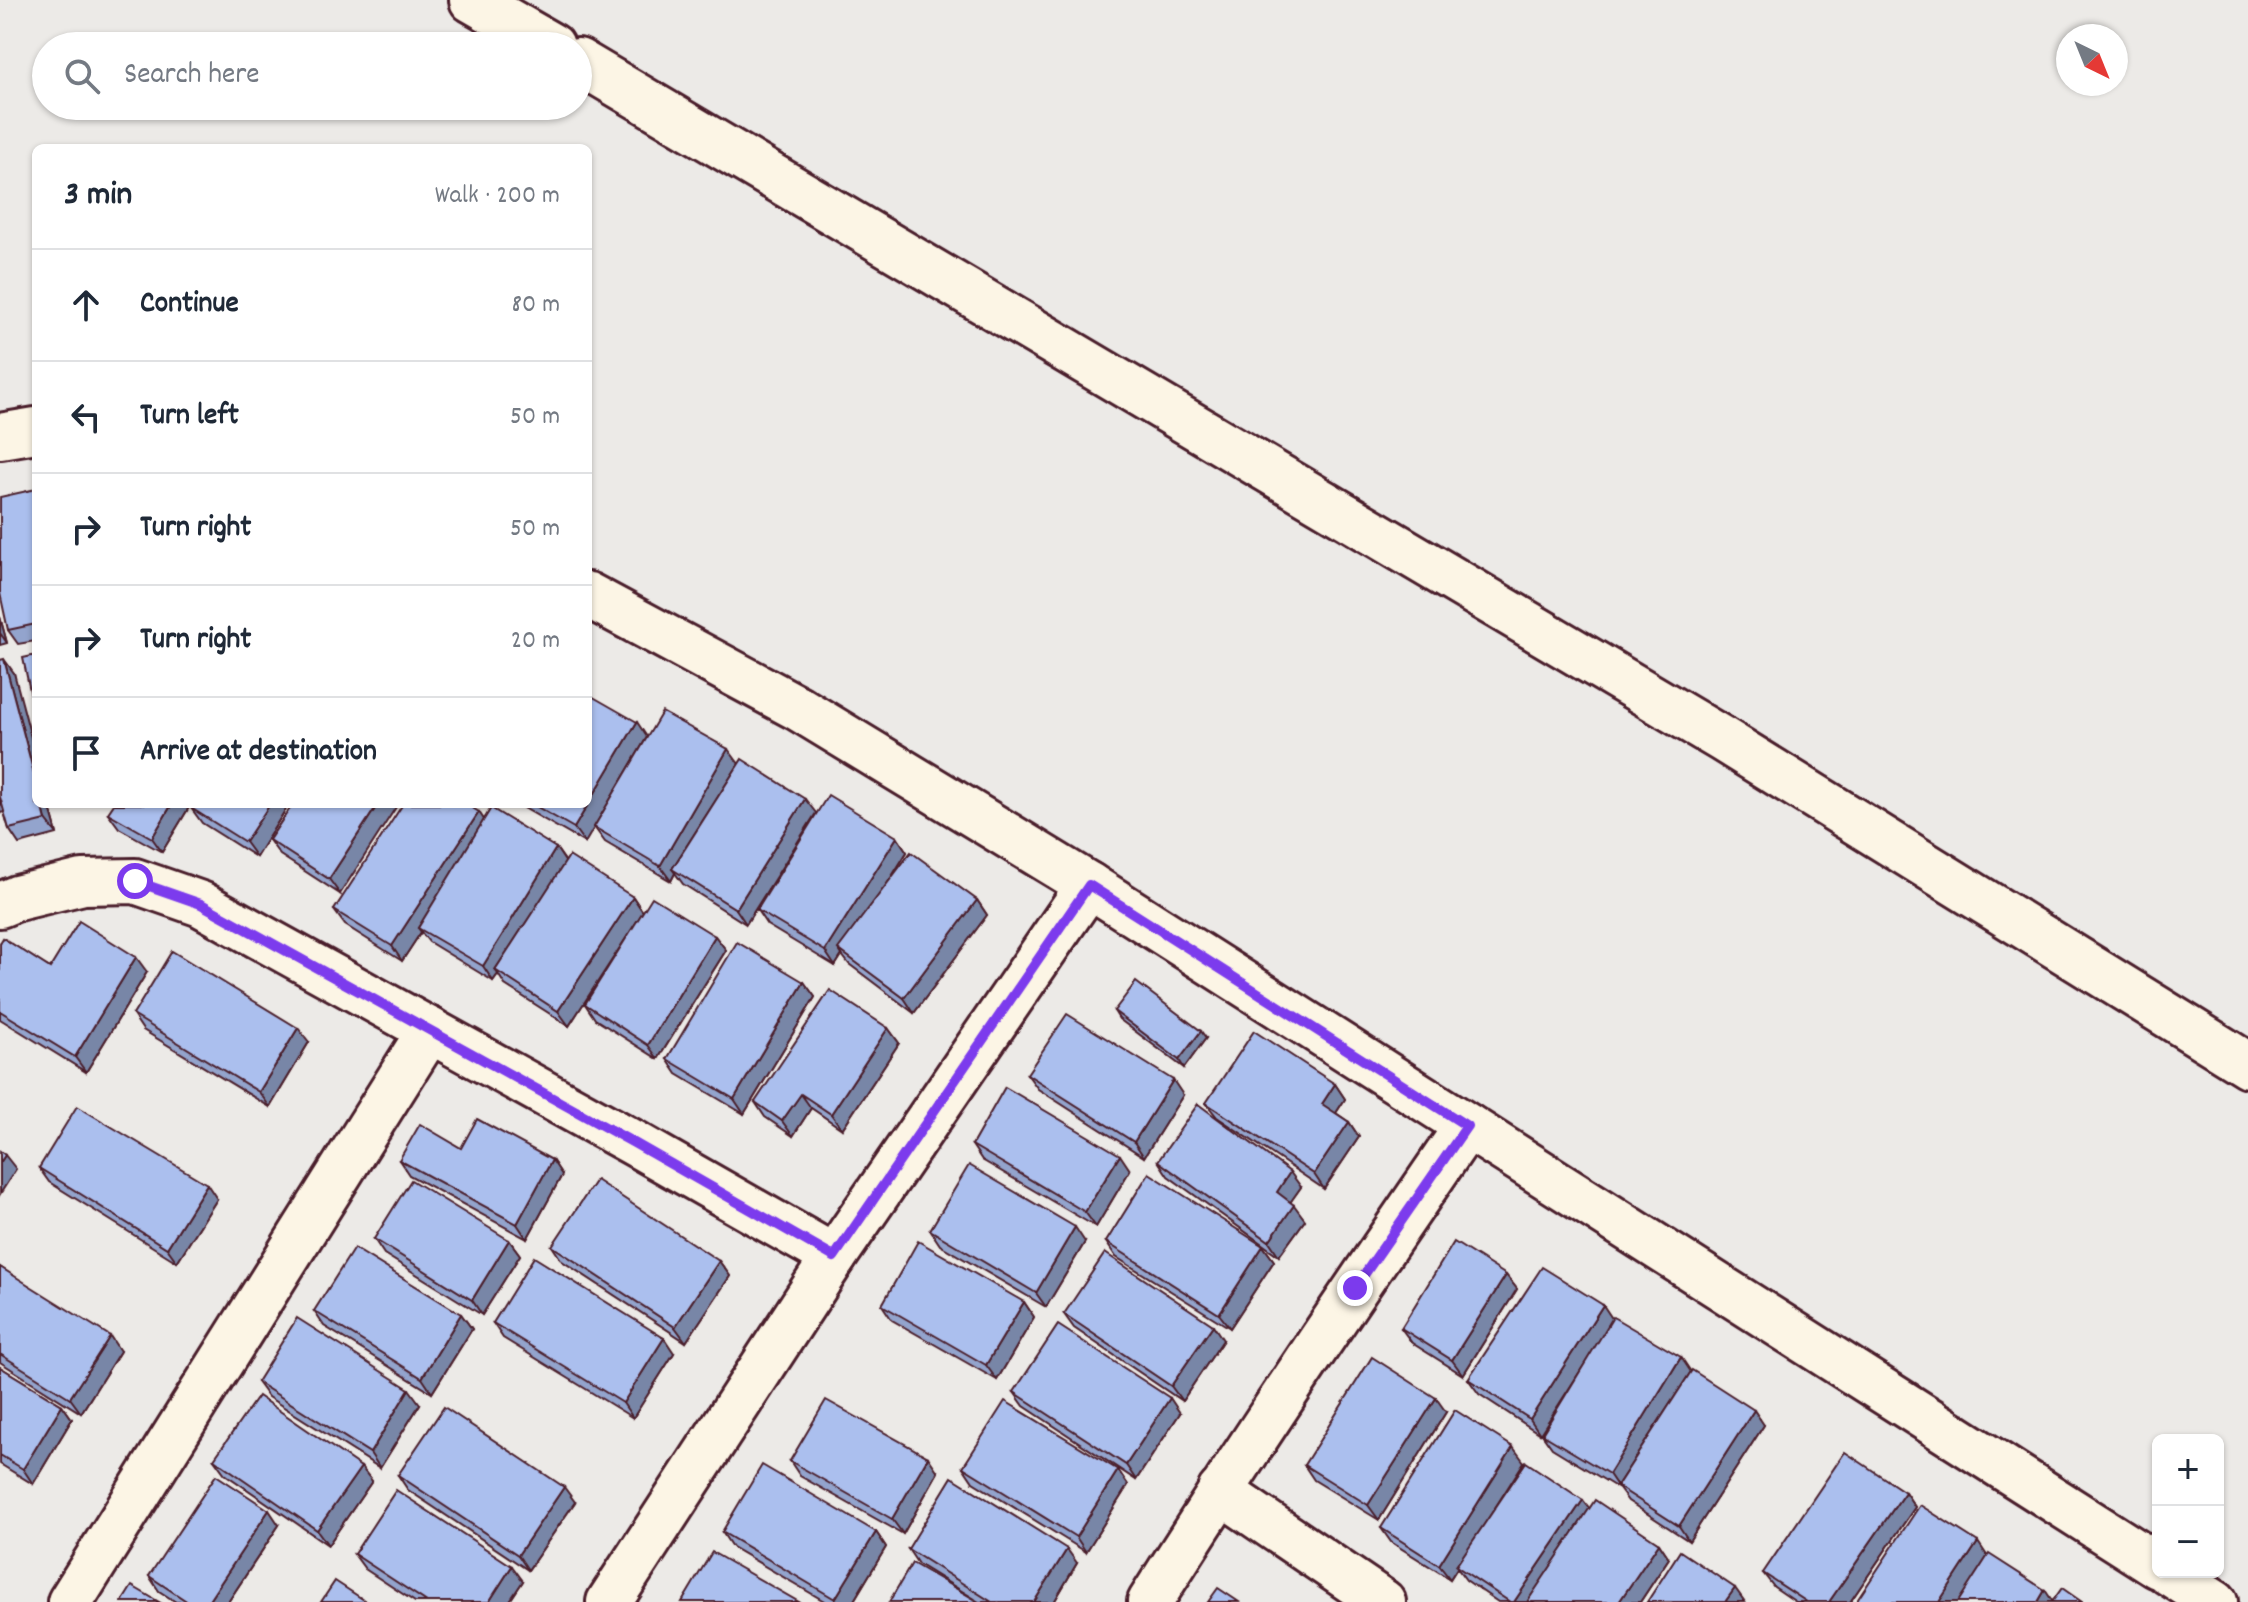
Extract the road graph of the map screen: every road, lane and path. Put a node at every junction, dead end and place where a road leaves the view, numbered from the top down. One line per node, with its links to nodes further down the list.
1 (472, 0): 2 (street)
2 (528, 32)
3 (592, 69): 10 (street)
4 (32, 431): 5 (street)
5 (0, 436)
6 (592, 597): 7 (street)
7 (1089, 885): 11 (street); 12 (street)
8 (0, 905): 9 (street)
9 (430, 1030): 12 (street); 16 (street)
10 (2248, 1065)
11 (1467, 1126): 13 (street); 14 (street)
12 (834, 1257): 17 (street)
13 (1220, 1491): 18 (street); 19 (street)
14 (2152, 1562)
15 (2177, 1578): 20 (street)
16 (70, 1602)
17 (609, 1602)
18 (1150, 1602)
19 (1383, 1602)
20 (2215, 1602)

